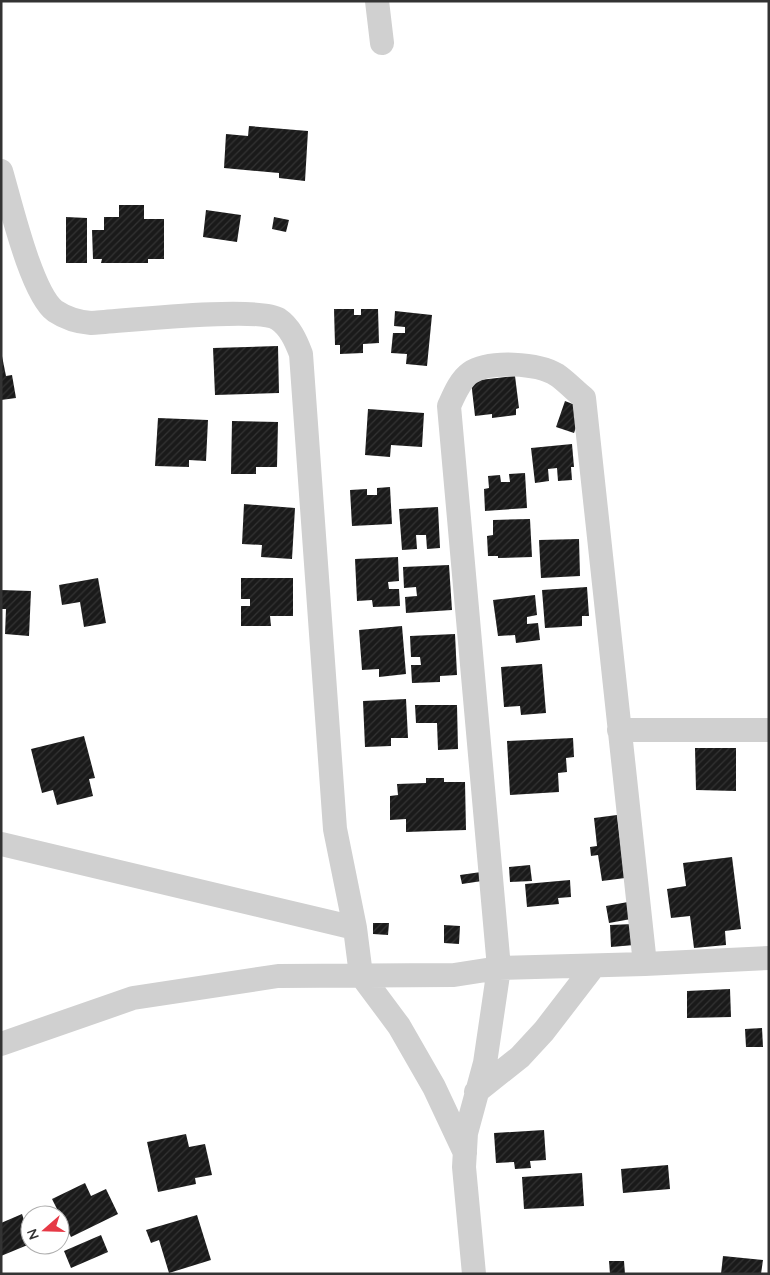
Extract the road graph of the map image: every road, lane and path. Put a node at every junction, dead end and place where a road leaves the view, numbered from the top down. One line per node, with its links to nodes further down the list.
1 (377, 1): 2 (street)
2 (382, 43)
3 (1, 170): 7 (street)
4 (619, 730): 5 (street); 9 (street); 11 (street)
5 (769, 730)
6 (1, 844): 7 (street)
7 (355, 928): 12 (street)
8 (769, 958): 9 (street)
9 (645, 964): 10 (street)
10 (594, 966): 11 (street); 14 (street)
11 (499, 968): 12 (street); 14 (street)
12 (361, 976): 13 (street); 15 (street)
13 (1, 1044)
14 (476, 1092): 15 (street)
15 (465, 1153): 16 (street)
16 (474, 1274)

